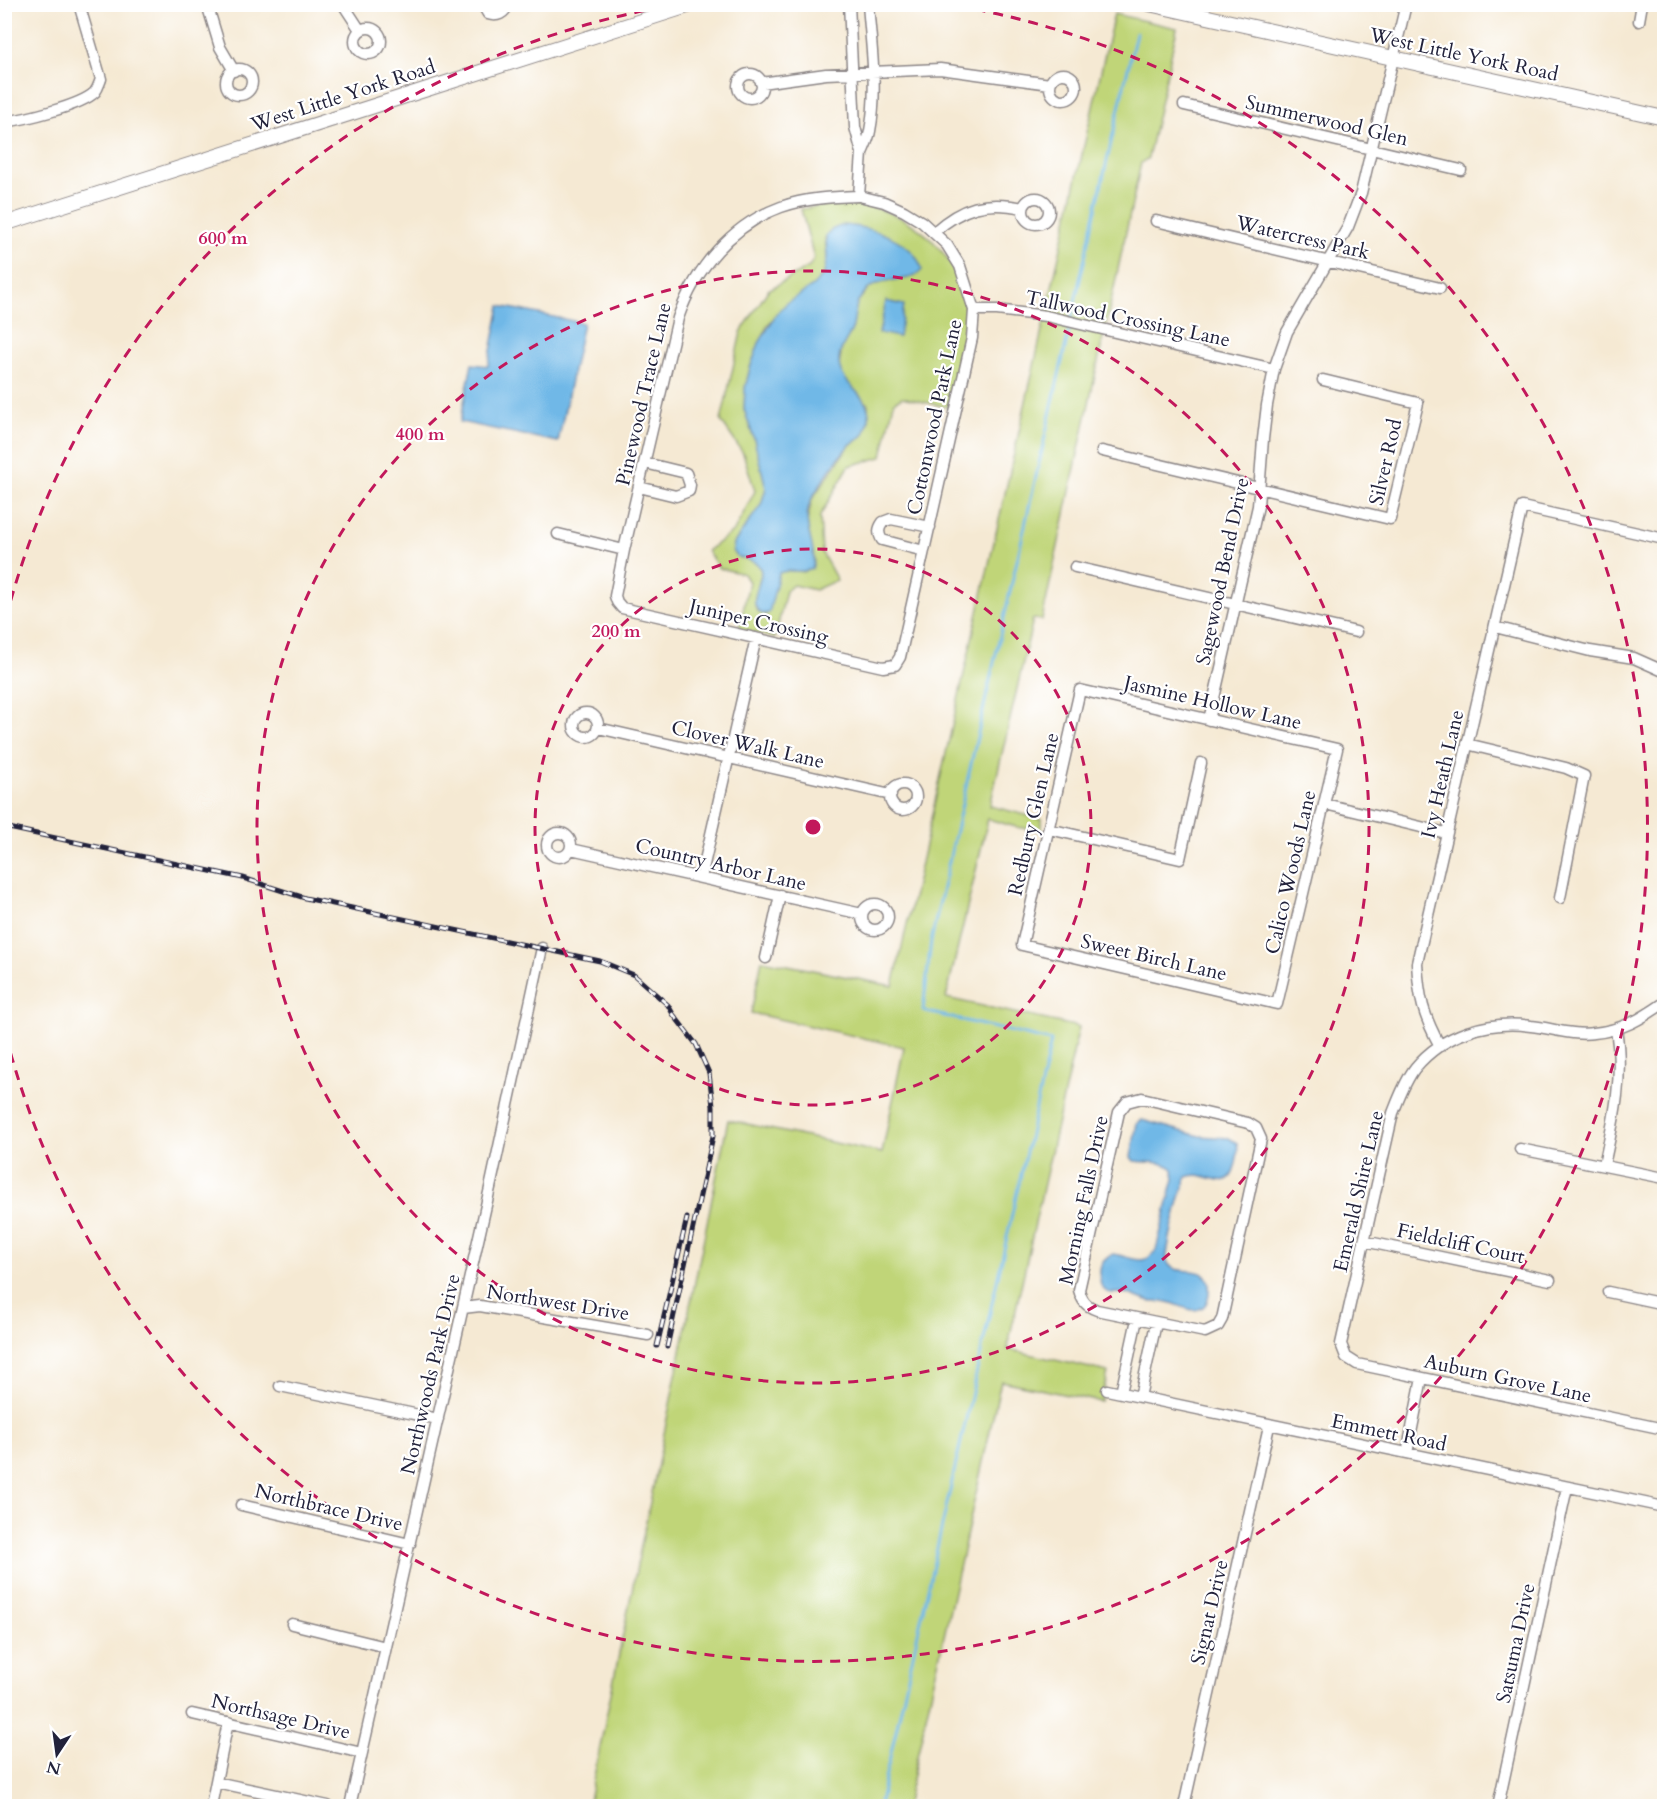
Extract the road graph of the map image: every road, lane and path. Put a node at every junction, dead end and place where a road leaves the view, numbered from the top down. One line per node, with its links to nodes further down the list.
1 (79, 4): 22 (street)
2 (207, 4): 15 (street)
3 (343, 4): 13 (street)
4 (482, 4): 5 (street)
5 (508, 4)
6 (694, 4): 29 (main road, West Little York Road)
7 (849, 4): 17 (street)
8 (868, 4): 16 (street)
9 (1149, 4): 14 (main road, West Little York Road)
10 (1406, 4): 14 (street, Sagewood Bend Drive)
11 (1642, 4): 12 (street)
12 (1639, 21)
13 (360, 30)
14 (1394, 59): 21 (main road, West Little York Road); 23 (street, Sagewood Bend Drive)
15 (234, 71)
16 (873, 72): 17 (street); 19 (street); 24 (street)
17 (854, 73): 18 (street); 24 (street)
18 (761, 83)
19 (1050, 84)
20 (1184, 105): 23 (street, Summerwood Glen)
21 (1665, 118)
22 (4, 122)
23 (1373, 149): 25 (street, Summerwood Glen); 31 (street, Sagewood Bend Drive)
24 (862, 153): 26 (street)
25 (1461, 170)
26 (859, 196): 30 (street, Cottonwood Park Lane); 37 (street, Pinewood Trace Lane)
27 (1023, 208): 30 (street)
28 (1156, 221): 31 (street, Watercress Park)
29 (4, 224)
30 (934, 232): 33 (street, Cottonwood Park Lane)
31 (1328, 261): 32 (street, Watercress Park); 34 (street, Sagewood Bend Drive)
32 (1440, 288)
33 (974, 310): 34 (street, Tallwood Crossing Lane); 40 (street, Cottonwood Park Lane)
34 (1274, 369): 39 (street, Sagewood Bend Drive)
35 (1323, 380): 39 (street, Silver Rod)
36 (1102, 451): 39 (street)
37 (645, 463): 38 (street, Pinewood Trace Lane); 38 (street)
38 (639, 487): 43 (street, Pinewood Trace Lane)
39 (1260, 489): 47 (street, Sagewood Bend Drive)
40 (930, 527): 44 (street, Cottonwood Park Lane); 44 (street)
41 (558, 534): 43 (street)
42 (1665, 539): 48 (street, Ivy Heath Lane)
43 (624, 550): 46 (street, Pinewood Trace Lane)
44 (924, 552): 51 (street, Cottonwood Park Lane)
45 (1075, 567): 47 (street)
46 (617, 602): 50 (street, Juniper Crossing)
47 (1236, 604): 49 (street); 54 (street, Sagewood Bend Drive)
48 (1495, 627): 52 (street); 56 (street, Ivy Heath Lane)
49 (1356, 632)
50 (756, 638): 51 (street, Juniper Crossing); 58 (street)
51 (895, 665)
52 (1661, 670)
53 (1080, 690): 54 (street, Jasmine Hollow Lane); 62 (street, Redbury Glen Lane)
54 (1209, 720): 57 (street, Jasmine Hollow Lane)
55 (598, 728): 58 (street, Clover Walk Lane)
56 (1467, 744): 63 (street, Ivy Heath Lane); 67 (street)
57 (1337, 749): 61 (street, Calico Woods Lane)
58 (729, 758): 60 (street, Clover Walk Lane); 65 (street)
59 (1201, 763): 62 (street)
60 (891, 795)
61 (1325, 804): 63 (street); 73 (street, Calico Woods Lane)
62 (1049, 829): 69 (street, Redbury Glen Lane)
63 (1446, 833): 75 (street, Ivy Heath Lane)
64 (571, 849): 65 (street, Country Arbor Lane)
65 (701, 878): 66 (street, Country Arbor Lane)
66 (780, 895): 68 (street, Country Arbor Lane); 71 (street)
67 (1560, 898)
68 (862, 914)
69 (1022, 945): 73 (street, Sweet Birch Lane)
70 (542, 948): 83 (street, Northwoods Park Drive)
71 (766, 958)
72 (1665, 1003): 74 (street, Emerald Shire Lane)
73 (1277, 1004)
74 (1616, 1029): 75 (street, Emerald Shire Lane); 77 (street)
75 (1440, 1046): 79 (street, Emerald Shire Lane)
76 (1520, 1149): 77 (street)
77 (1604, 1165): 78 (street)
78 (1665, 1178)
79 (1364, 1241): 80 (street, Fieldcliff Court); 88 (street, Emerald Shire Lane)
80 (1550, 1280)
81 (1608, 1292): 82 (street)
82 (1665, 1304)
83 (463, 1308): 86 (street, Northwest Drive); 95 (street, Northwoods Park Drive)
84 (1137, 1319): 85 (street); 85 (street, Morning Falls Drive); 87 (street)
85 (1156, 1323): 89 (street)
86 (648, 1335)
87 (1130, 1354): 89 (street); 93 (street)
88 (1346, 1357): 90 (street, Auburn Grove Lane)
89 (1149, 1358): 94 (street)
90 (1422, 1378): 97 (street, Auburn Grove Lane); 98 (street)
91 (280, 1386): 95 (street)
92 (1107, 1390): 93 (street, Emmett Road)
93 (1121, 1393): 94 (street, Emmett Road)
94 (1140, 1397): 96 (street, Emmett Road)
95 (438, 1419): 102 (street, Northwoods Park Drive)
96 (1269, 1426): 98 (street, Emmett Road); 112 (street, Signat Drive)
97 (1665, 1429)
98 (1407, 1454): 99 (street, Emmett Road)
99 (1567, 1486): 101 (street, Emmett Road); 113 (street, Satsuma Drive)
100 (241, 1505): 102 (street, Northbrace Drive)
101 (1665, 1507)
102 (410, 1544): 104 (street, Northwoods Park Drive)
103 (292, 1624): 104 (street)
104 (386, 1647): 107 (street, Northwoods Park Drive)
105 (192, 1714): 106 (street, Northsage Drive)
106 (228, 1722): 107 (street, Northsage Drive); 108 (street)
107 (362, 1753): 111 (street, Northwoods Park Drive)
108 (216, 1782): 109 (street); 110 (street)
109 (211, 1806)
110 (328, 1806)
111 (350, 1806)
112 (1184, 1806)
113 (1498, 1806)

